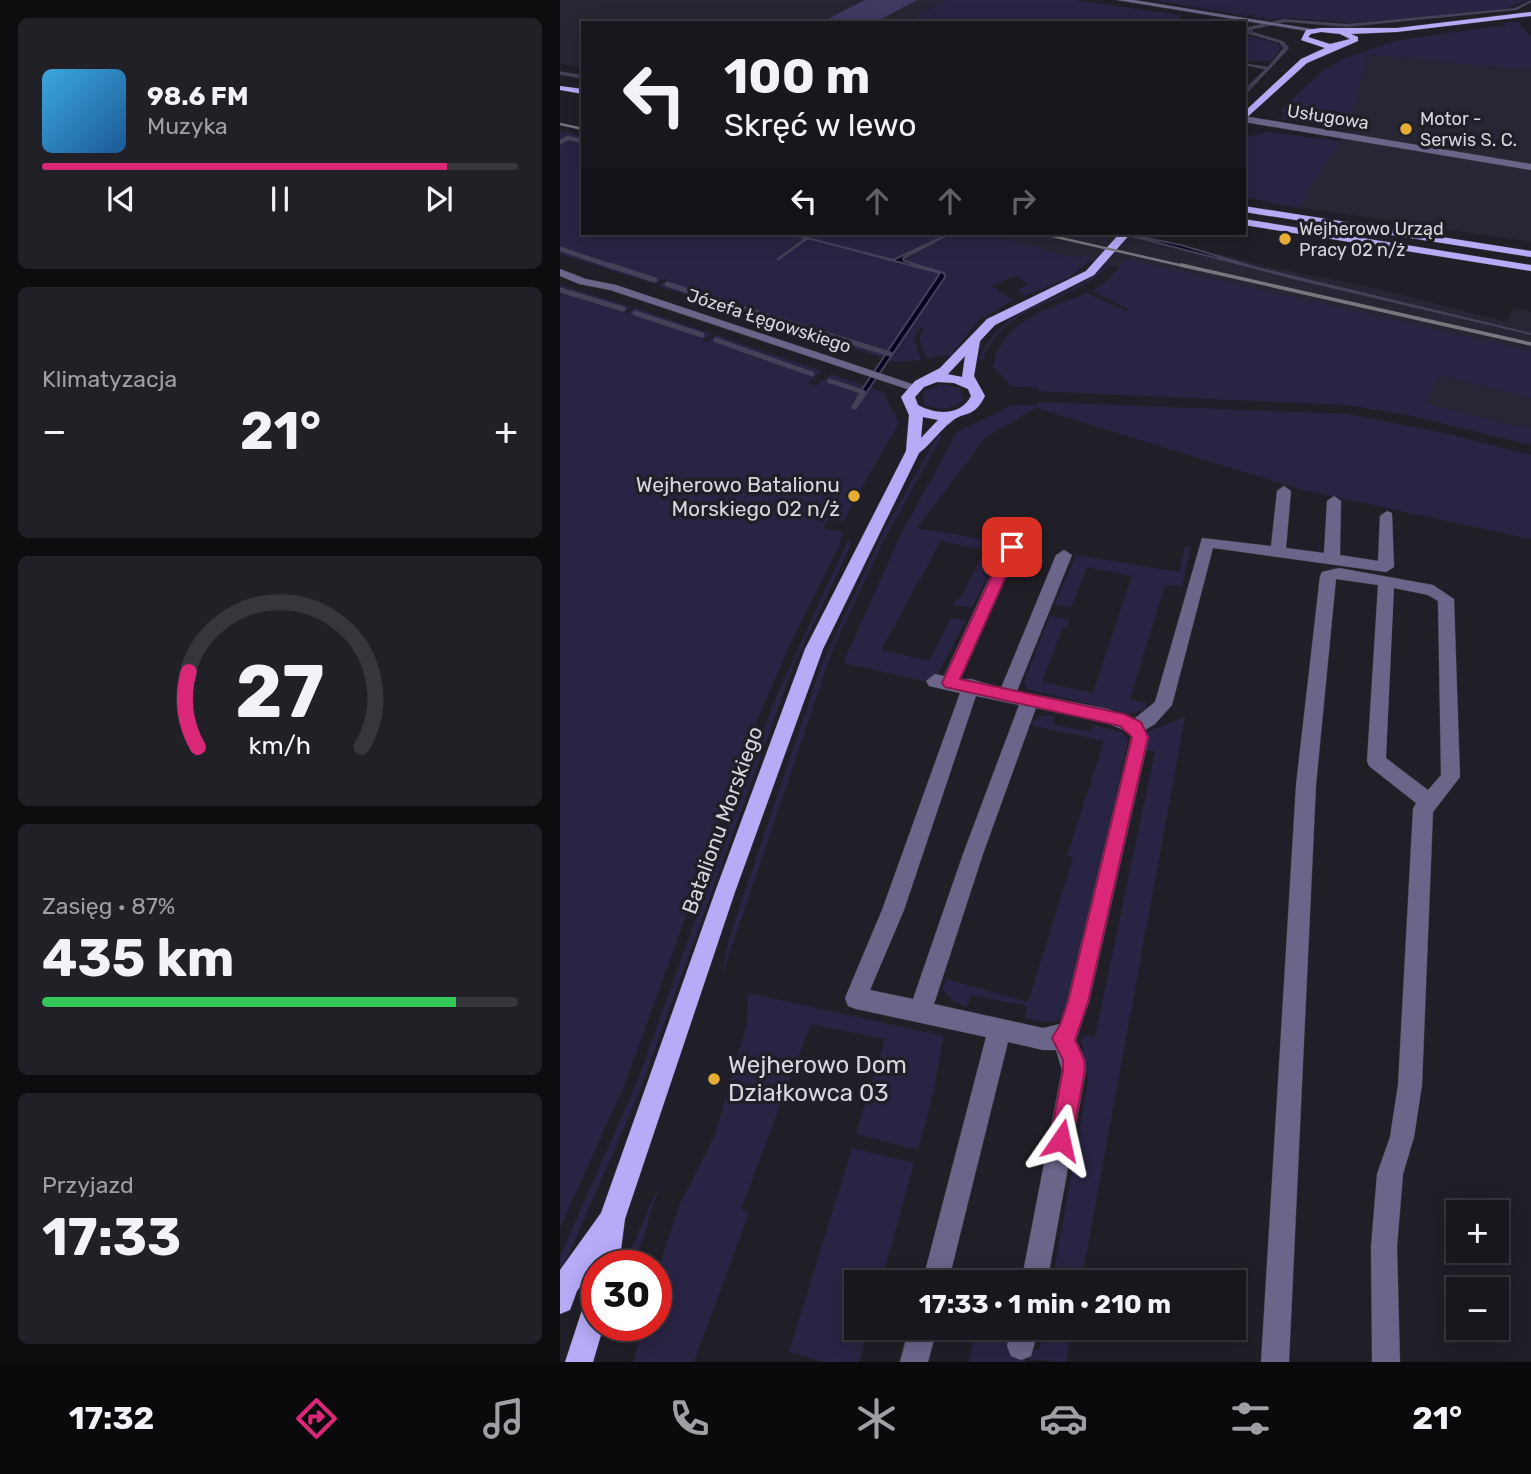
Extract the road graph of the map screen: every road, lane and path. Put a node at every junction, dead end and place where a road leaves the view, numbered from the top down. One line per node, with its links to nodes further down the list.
1 (1120, 0): 3 (street)
2 (1531, 14): 5 (main road)
3 (1259, 23): 4 (street); 7 (street)
4 (1314, 30): 6 (main road); 7 (main road)
5 (1397, 30): 6 (main road); 8 (main road)
6 (1342, 32): 8 (main road)
7 (1307, 39): 9 (main road); 10 (main road)
8 (1354, 39): 9 (main road)
9 (1335, 46): 10 (main road)
10 (1304, 61): 15 (main road)
11 (560, 78): 12 (main road)
12 (581, 83)
13 (560, 88): 14 (main road)
14 (581, 92)
15 (1246, 116)
16 (1246, 118): 17 (street, Usługowa)
17 (1531, 167)
18 (1246, 209): 21 (main road)
19 (1246, 222): 22 (main road)
20 (1124, 235): 24 (main road)
21 (1531, 254)
22 (1531, 268)
23 (560, 270): 27 (street, Józefa Łęgowskiego)
24 (974, 341): 25 (main road); 26 (main road)
25 (930, 380): 26 (main road); 27 (main road)
26 (972, 386): 29 (main road, Batalionu Morskiego)
27 (915, 387): 28 (main road, Batalionu Morskiego)
28 (912, 407): 29 (main road); 30 (main road, Batalionu Morskiego)
29 (948, 416): 30 (main road, Batalionu Morskiego)
30 (913, 451): 47 (main road, Batalionu Morskiego)
31 (1284, 491): 35 (street)
32 (1334, 501): 37 (street)
33 (1387, 516): 37 (street)
34 (1012, 547): 39 (street)
35 (1278, 552): 37 (street); 42 (street)
36 (1065, 555): 40 (street)
37 (1332, 559)
38 (1386, 582): 43 (street); 43 (street); 56 (street)
39 (952, 683): 40 (street); 44 (street)
40 (1007, 695): 41 (street)
41 (1030, 700): 42 (street); 44 (street)
42 (1137, 732): 46 (street)
43 (1429, 802): 57 (street)
44 (920, 1011): 45 (street)
45 (1000, 1029): 46 (street); 49 (street)
46 (1062, 1038): 50 (street)
47 (612, 1219): 48 (main road, Batalionu Morskiego); 51 (main road, Batalionu Morskiego)
48 (608, 1250)
49 (938, 1270)
50 (1036, 1270)
51 (560, 1300)
52 (920, 1340): 55 (street)
53 (586, 1341): 54 (main road)
54 (579, 1362)
55 (914, 1362)
56 (1275, 1362)
57 (1386, 1362)

